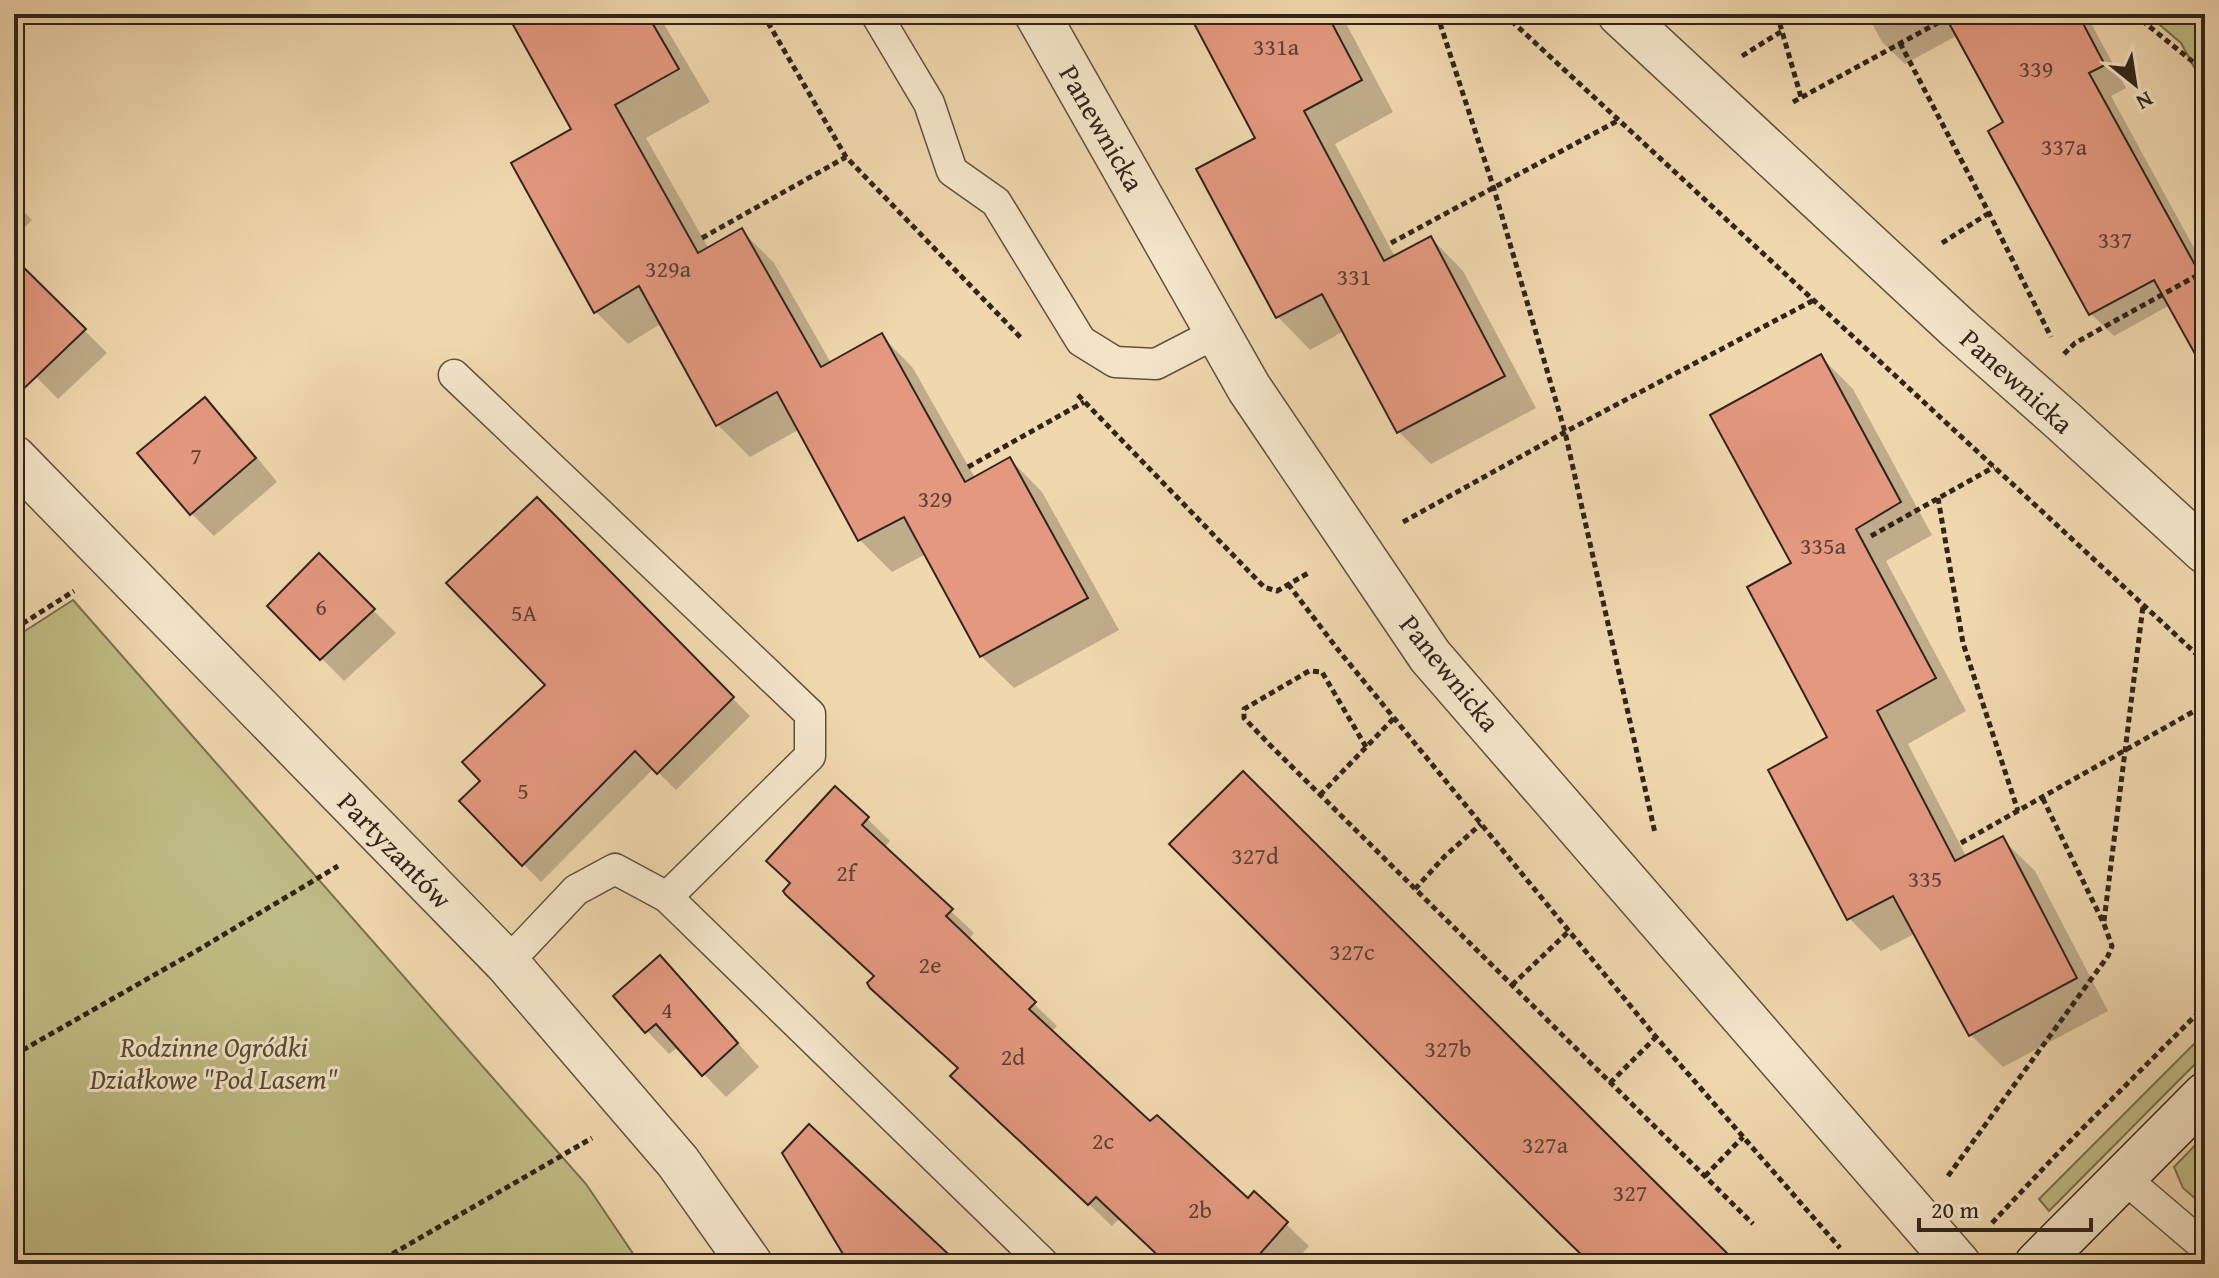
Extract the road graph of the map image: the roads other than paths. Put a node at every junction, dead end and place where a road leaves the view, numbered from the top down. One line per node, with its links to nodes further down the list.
1 (876, 14): 4 (lane)
2 (1037, 14): 4 (street, Panewnicka)
3 (1620, 14): 7 (street, Panewnicka)
4 (1218, 332): 13 (street, Panewnicka)
5 (454, 375): 8 (lane)
6 (14, 458): 9 (street, Partyzantów)
7 (2205, 551)
8 (667, 897): 9 (lane); 15 (lane)
9 (507, 963): 14 (street, Partyzantów)
10 (2205, 1095): 11 (street)
11 (2123, 1177): 12 (lane); 16 (street)
12 (2205, 1247)
13 (1956, 1263)
14 (750, 1264)
15 (1044, 1264)
16 (2037, 1264)

